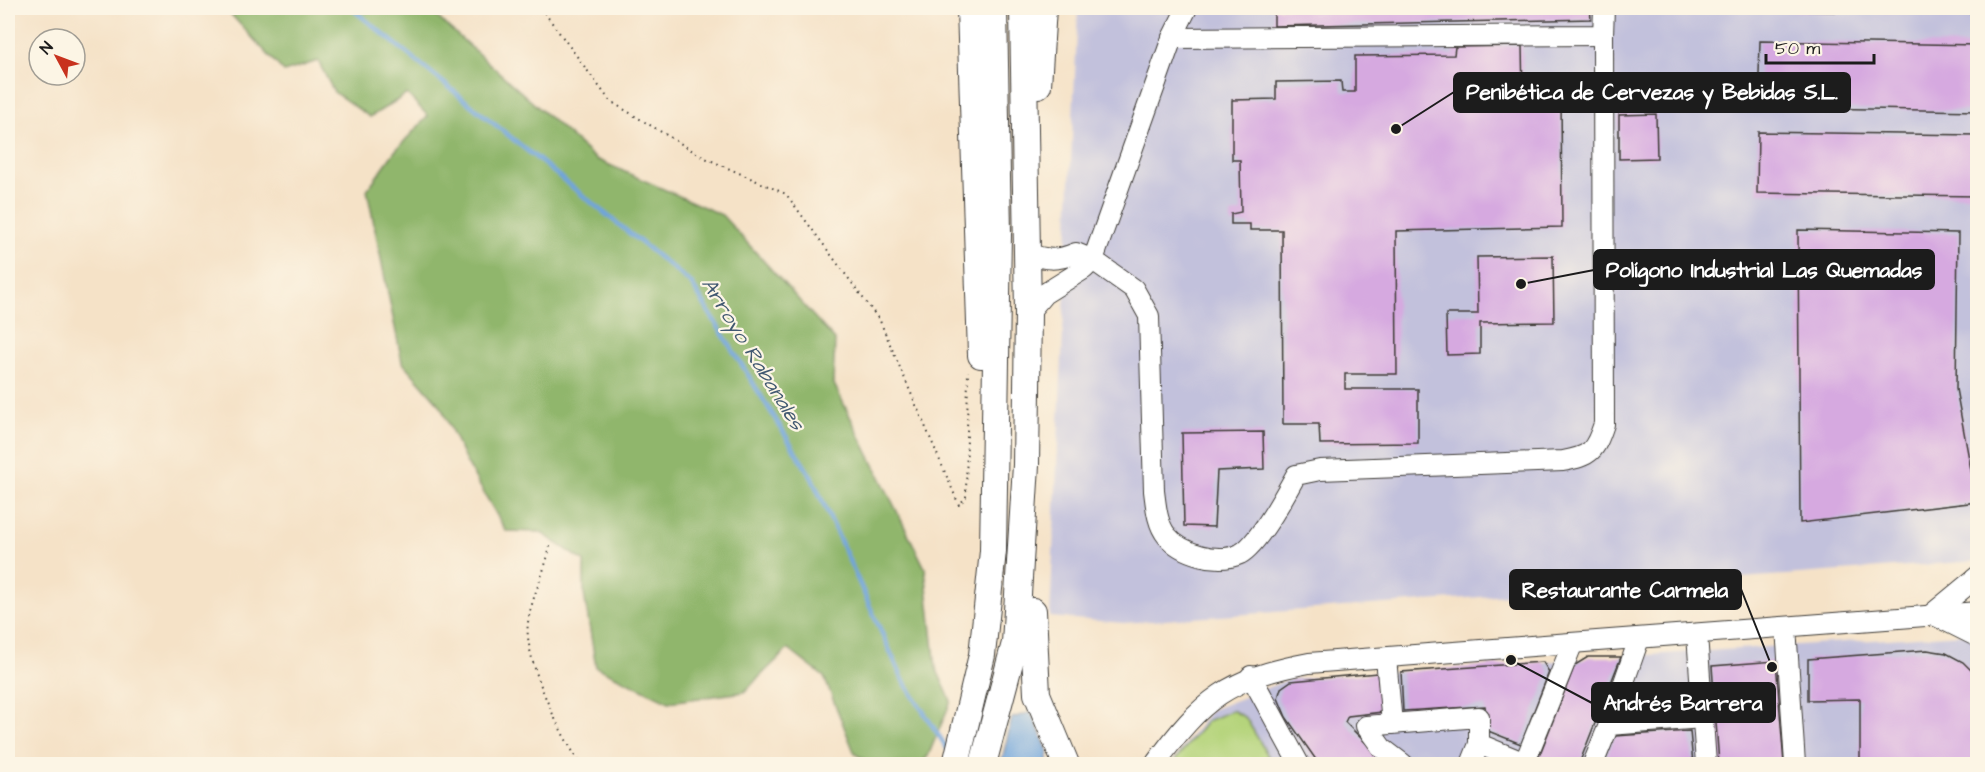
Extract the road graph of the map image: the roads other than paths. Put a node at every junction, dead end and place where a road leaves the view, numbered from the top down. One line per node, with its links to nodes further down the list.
1 (970, 8): 13 (main road)
2 (994, 8): 13 (main road)
3 (1023, 8): 9 (main road)
4 (1043, 8): 9 (main road)
5 (1186, 8): 8 (street)
6 (1604, 8): 7 (street)
7 (1603, 35): 8 (street); 10 (street)
8 (1172, 38): 10 (street)
9 (1027, 253): 10 (street); 11 (main road)
10 (1093, 260): 11 (street)
11 (1028, 313): 12 (main road)
12 (1026, 465): 28 (main road); 31 (main road)
13 (993, 551): 30 (main road)
14 (1977, 576): 16 (street)
15 (1977, 612): 16 (street)
16 (1932, 614): 17 (street); 19 (street)
17 (1786, 627): 18 (street); 38 (street)
18 (1697, 634): 20 (street); 24 (street)
19 (1977, 637)
20 (1639, 639): 21 (street); 26 (street)
21 (1572, 645): 22 (street); 29 (street)
22 (1386, 658): 23 (street); 25 (street)
23 (1251, 676): 32 (street); 33 (street)
24 (1703, 718): 26 (street); 37 (street)
25 (1392, 724): 27 (street); 34 (street)
26 (1609, 725): 36 (street)
27 (1479, 744): 29 (street); 35 (street)
28 (986, 753)
29 (1524, 764)
30 (956, 765)
31 (1066, 765)
32 (1155, 765)
33 (1299, 765)
34 (1403, 765)
35 (1471, 765)
36 (1593, 765)
37 (1706, 765)
38 (1795, 765)

